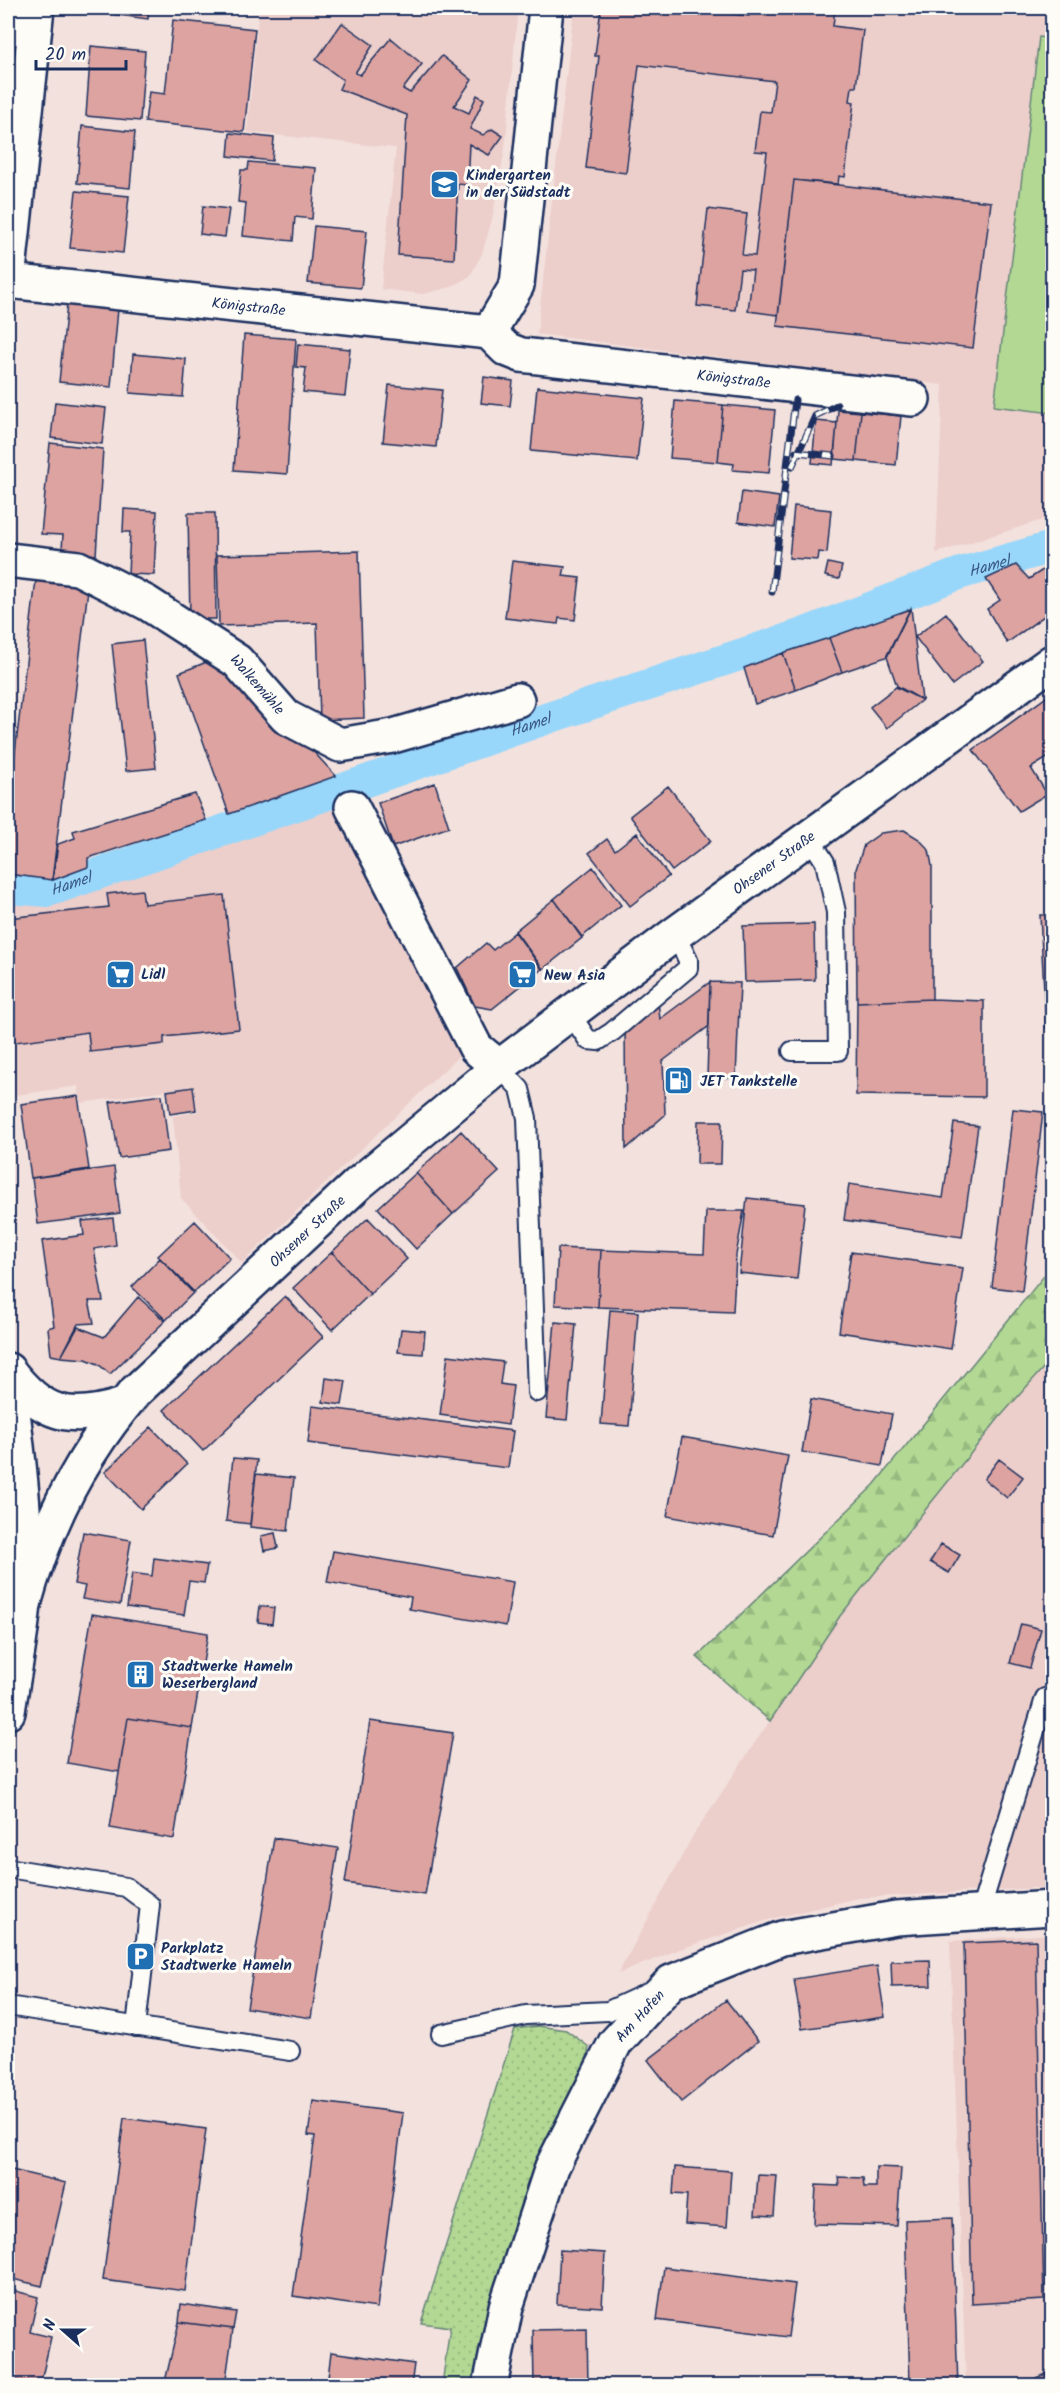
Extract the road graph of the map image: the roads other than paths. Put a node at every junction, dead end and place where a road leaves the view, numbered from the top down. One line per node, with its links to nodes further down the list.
1 (546, 8): 4 (street)
2 (27, 20): 3 (street)
3 (8, 280): 4 (street, Königstraße)
4 (489, 332): 5 (street, Königstraße)
5 (913, 399)
6 (8, 560): 8 (street, Walkemühle)
7 (1053, 662): 10 (street, Ohsener Straße)
8 (517, 700)
9 (352, 807): 12 (street)
10 (809, 837): 11 (lane); 12 (street, Ohsener Straße)
11 (792, 1051)
12 (499, 1067): 14 (lane); 15 (street, Ohsener Straße)
13 (8, 1370): 15 (street, Ohsener Straße); 16 (street)
14 (537, 1392)
15 (124, 1405): 16 (street, Ohsener Straße)
16 (24, 1604): 18 (street)
17 (1045, 1698): 21 (lane)
18 (8, 1712)
19 (8, 1868): 24 (lane)
20 (1053, 1908): 21 (street, Am Hafen)
21 (980, 1912): 22 (street, Am Hafen)
22 (671, 1982): 25 (lane); 27 (street, Am Hafen)
23 (8, 2006): 24 (lane)
24 (136, 2027): 26 (lane)
25 (441, 2034)
26 (290, 2050)
27 (490, 2385)

